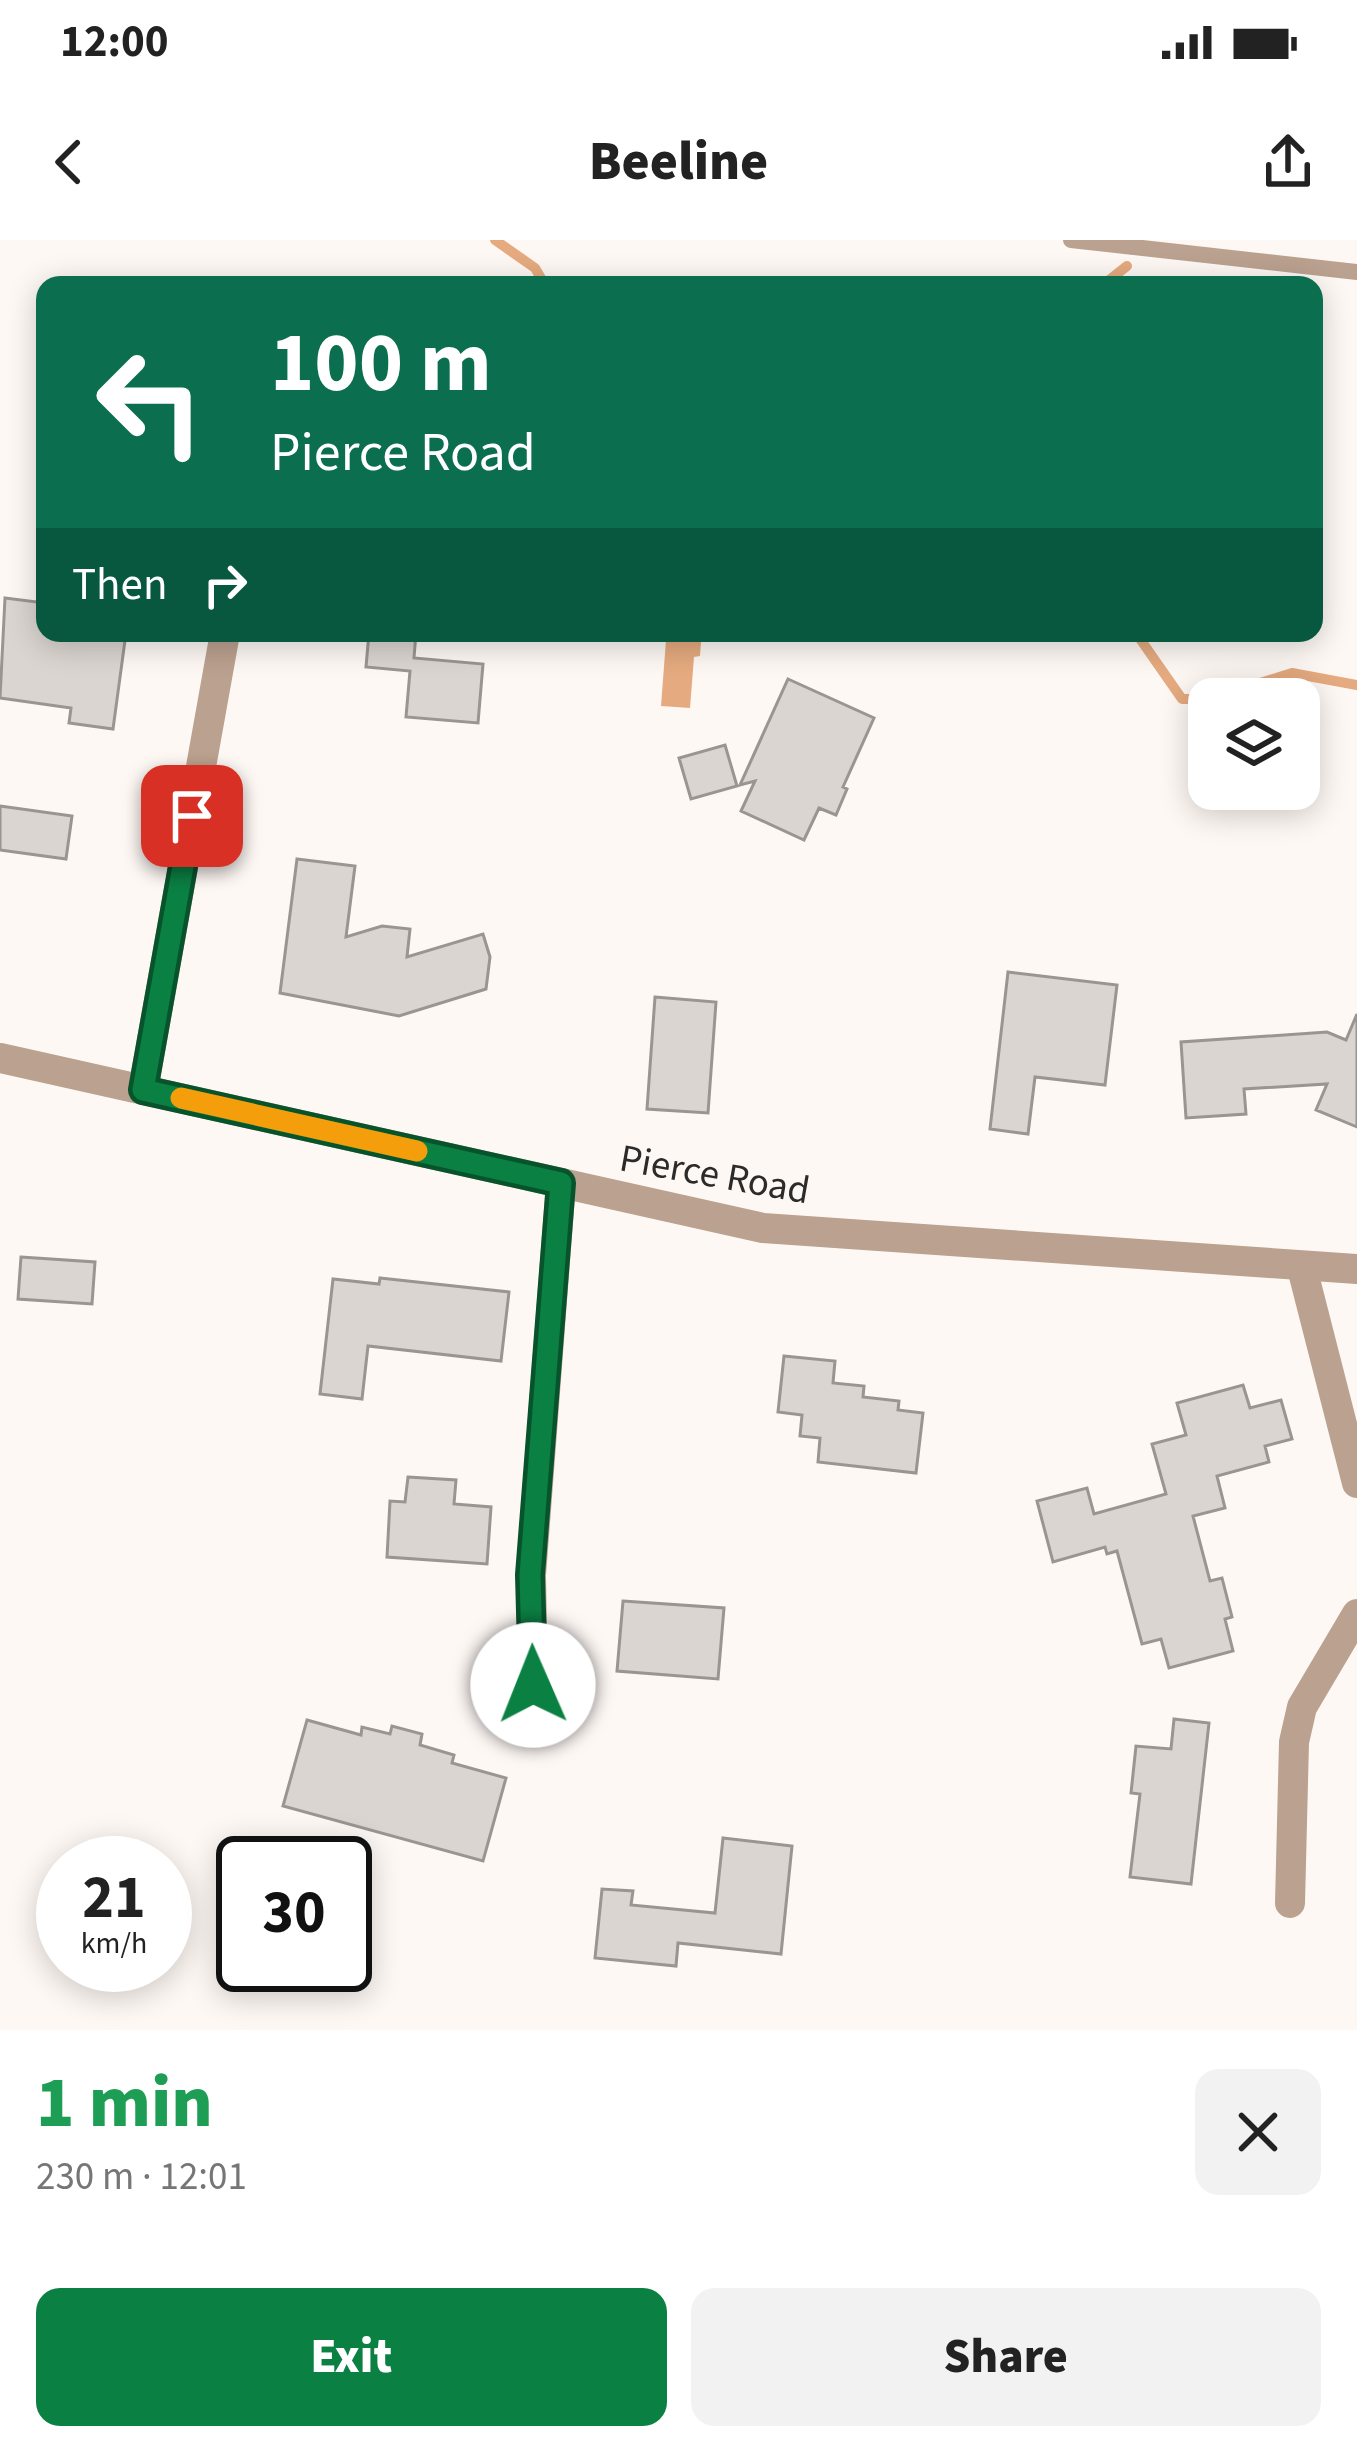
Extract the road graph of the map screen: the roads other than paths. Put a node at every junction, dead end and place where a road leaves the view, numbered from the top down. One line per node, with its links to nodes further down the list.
1 (1071, 240): 2 (lane)
2 (1357, 272)
3 (223, 642): 5 (street)
4 (0, 1058): 5 (street, Pierce Road)
5 (143, 1090): 6 (street, Pierce Road)
6 (561, 1183): 7 (street, Pierce Road); 11 (street)
7 (1302, 1268): 8 (street, Pierce Road); 9 (street)
8 (1357, 1269)
9 (1357, 1484)
10 (1357, 1614): 12 (street)
11 (533, 1685)
12 (1290, 1903)

